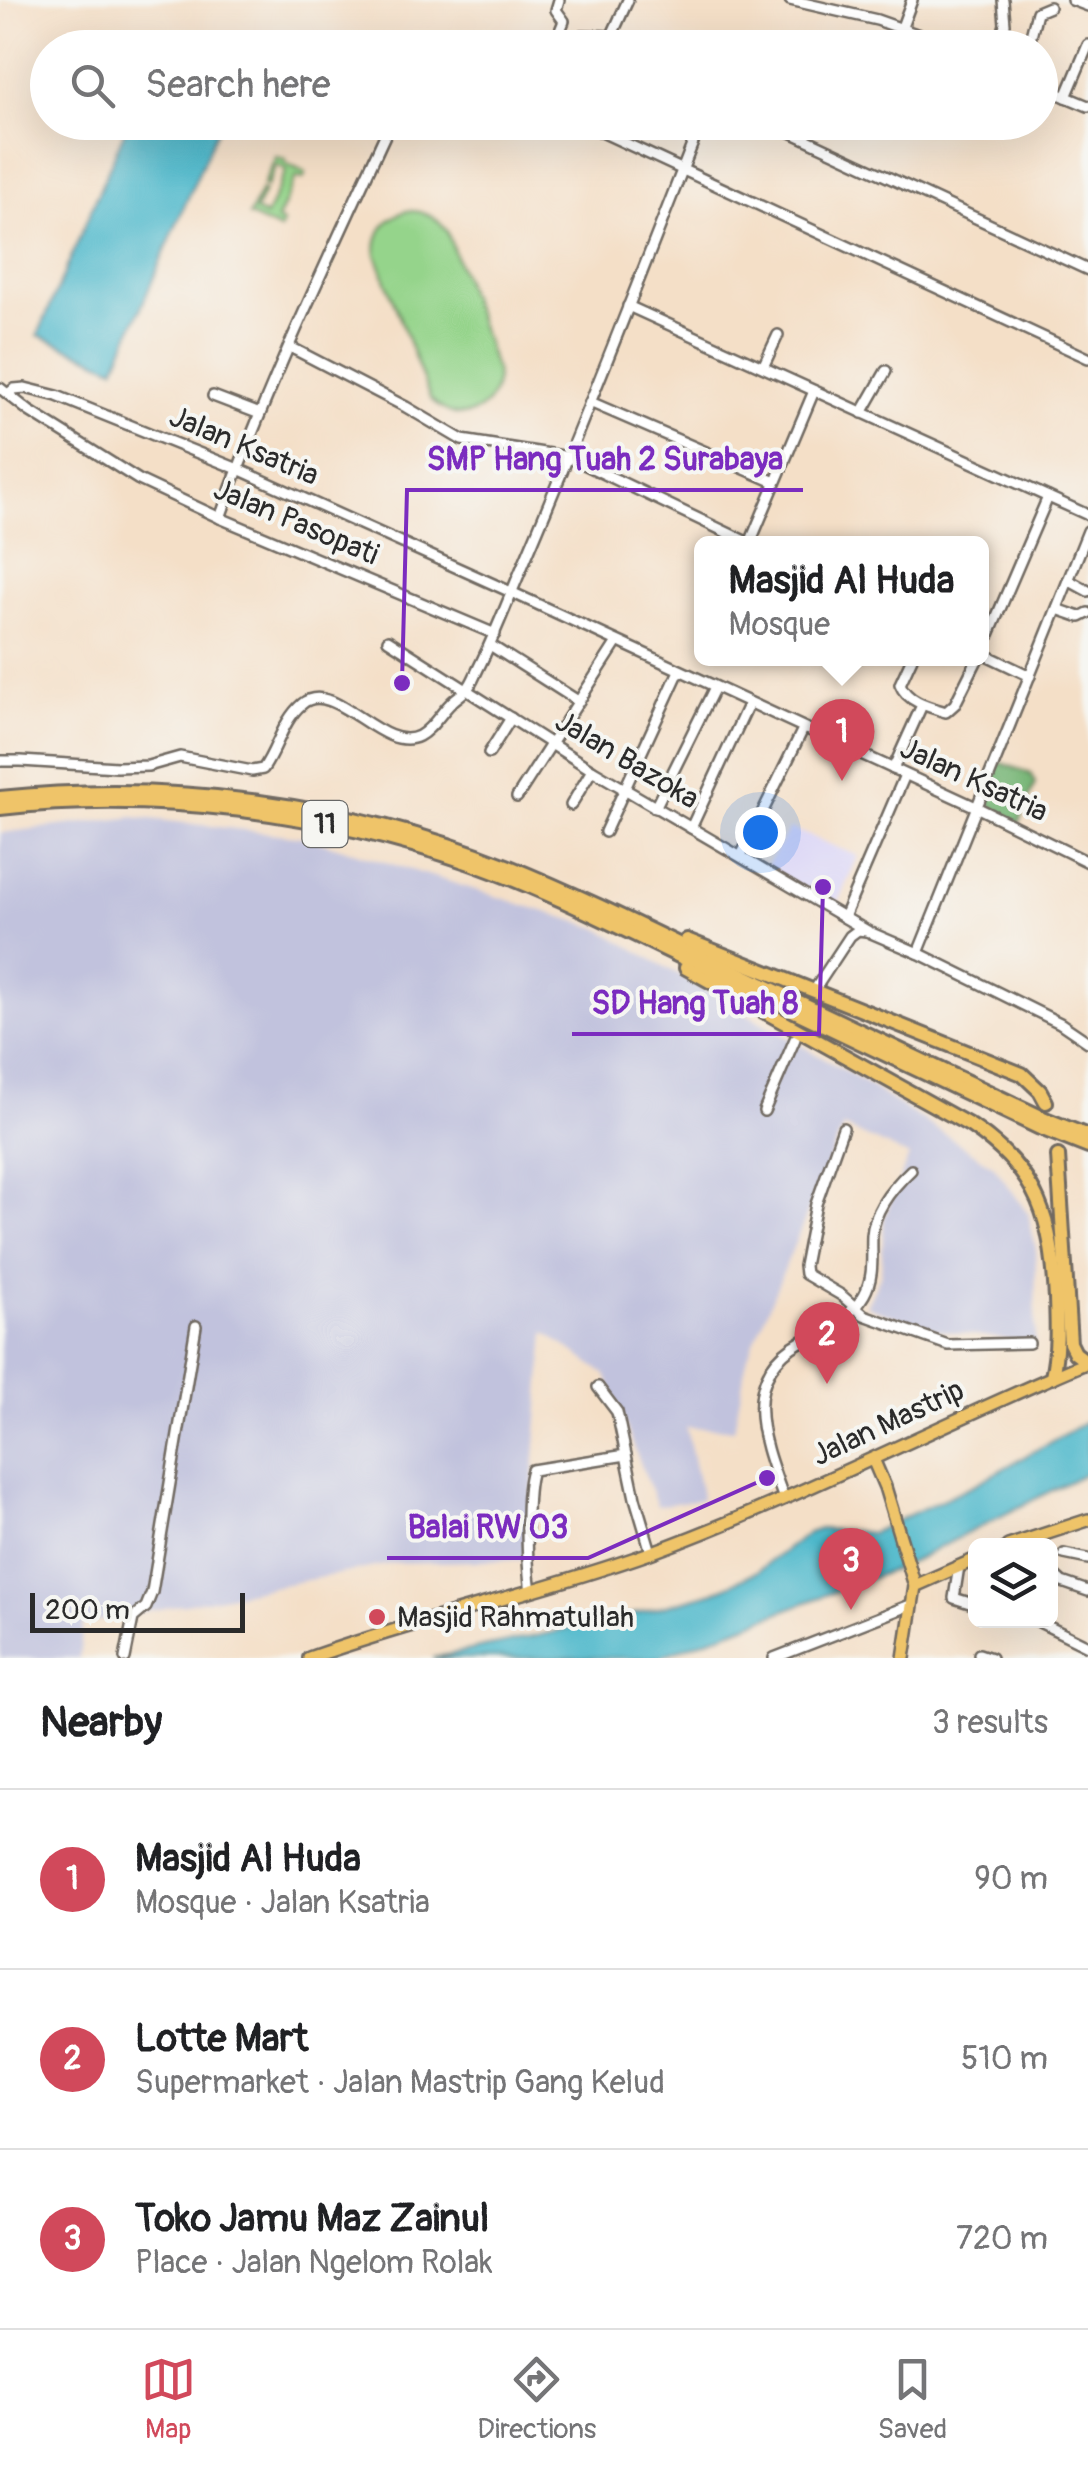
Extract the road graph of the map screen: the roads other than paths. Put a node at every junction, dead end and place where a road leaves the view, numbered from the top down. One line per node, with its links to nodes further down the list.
1 (559, 0): 9 (street)
2 (628, 0): 13 (street)
3 (790, 0): 10 (street)
4 (912, 0): 10 (street)
5 (1003, 0): 15 (street)
6 (1072, 0): 7 (street)
7 (1088, 6)
8 (1049, 8): 16 (street)
9 (562, 27): 11 (street); 12 (street)
10 (902, 27): 14 (street)
11 (561, 30)
12 (571, 30)
13 (613, 30)
14 (910, 30)
15 (1003, 30)
16 (1032, 30)
17 (1088, 46): 19 (street)
18 (1058, 94): 19 (street)
19 (1066, 97): 20 (street)
20 (1088, 106)
21 (383, 140): 29 (street)
22 (617, 140): 25 (street)
23 (694, 140): 25 (street)
24 (807, 140): 26 (street)
25 (682, 172): 27 (street); 30 (street)
26 (1088, 270)
27 (628, 306): 31 (street); 36 (street)
28 (778, 335): 31 (street)
29 (290, 347): 38 (street); 39 (street)
30 (1088, 358)
31 (763, 368): 34 (street)
32 (886, 371): 37 (street)
33 (4, 391): 40 (street, Jalan Ksatria); 44 (street, Jalan Pasopati)
34 (814, 391): 37 (street); 41 (street)
35 (213, 396): 38 (street)
36 (590, 402): 39 (street); 41 (street)
37 (862, 412): 42 (street)
38 (260, 414): 40 (street)
39 (569, 457): 46 (street); 50 (street)
40 (238, 468): 44 (street); 50 (street, Jalan Ksatria)
41 (775, 482): 47 (street)
42 (1048, 497): 43 (street); 54 (street)
43 (1088, 515)
44 (220, 518): 53 (street, Jalan Pasopati)
45 (1088, 530): 48 (street)
46 (736, 536)
47 (754, 536)
48 (1068, 580): 49 (street); 51 (street)
49 (1088, 591)
50 (511, 592): 53 (street); 56 (street, Jalan Ksatria)
51 (1056, 609): 52 (street); 62 (street)
52 (1088, 613)
53 (494, 634): 57 (street)
54 (989, 635)
55 (388, 640): 64 (street, Jalan Bazoka)
56 (616, 642): 61 (street, Jalan Ksatria); 65 (street)
57 (490, 645): 64 (street); 65 (street)
58 (989, 658): 62 (street)
59 (908, 666): 67 (street)
60 (975, 666): 67 (street)
61 (679, 671): 63 (street, Jalan Ksatria); 76 (street)
62 (1030, 676): 80 (street)
63 (715, 687): 66 (street, Jalan Ksatria); 82 (street)
64 (467, 689): 68 (street, Jalan Bazoka); 72 (street)
65 (578, 702): 70 (street)
66 (749, 703): 69 (street, Jalan Ksatria); 83 (street)
67 (922, 705): 73 (street)
68 (511, 718): 70 (street, Jalan Bazoka); 71 (street)
69 (803, 728): 73 (street, Jalan Ksatria); 85 (street)
70 (552, 745): 74 (street, Jalan Bazoka); 78 (street)
71 (489, 753)
72 (0, 761)
73 (893, 769): 75 (street, Jalan Ksatria)
74 (592, 770): 76 (street, Jalan Bazoka); 79 (street)
75 (906, 774): 80 (street, Jalan Ksatria); 88 (street)
76 (624, 788): 82 (street, Jalan Bazoka); 84 (street)
77 (0, 798): 87 (highway, 11)
78 (517, 798)
79 (571, 804)
80 (976, 807): 86 (street, Jalan Ksatria); 91 (street)
81 (0, 808): 90 (highway, 11)
82 (655, 808): 83 (street, Jalan Bazoka)
83 (691, 828): 85 (street, Jalan Bazoka)
84 (604, 832)
85 (741, 856): 88 (street, Jalan Bazoka)
86 (1088, 862)
87 (614, 914): 95 (highway); 98 (highway, 11)
88 (844, 917): 89 (street, Jalan Bazoka)
89 (869, 932): 91 (street, Jalan Bazoka); 92 (street)
90 (631, 934): 99 (highway, 11); 106 (highway)
91 (918, 953): 94 (street, Jalan Bazoka)
92 (818, 986)
93 (794, 1040): 96 (street)
94 (1088, 1042)
95 (1046, 1102)
96 (764, 1111)
97 (843, 1128): 102 (street)
98 (1088, 1136)
99 (1088, 1148)
100 (1058, 1156): 105 (highway)
101 (911, 1170): 102 (street)
102 (856, 1306): 104 (street); 110 (street)
103 (196, 1326): 127 (street)
104 (1029, 1343)
105 (1088, 1362): 106 (main road, Jalan Mastrip)
106 (1052, 1377): 109 (main road, Jalan Mastrip)
107 (598, 1387): 108 (street)
108 (626, 1455): 113 (street); 120 (street)
109 (873, 1459): 110 (main road, Jalan Mastrip); 119 (main road)
110 (784, 1498): 113 (main road, Jalan Mastrip)
111 (1088, 1520): 112 (main road)
112 (1050, 1538)
113 (650, 1552): 120 (main road, Jalan Mastrip)
114 (1064, 1554): 115 (street)
115 (1088, 1559)
116 (968, 1562): 117 (main road)
117 (959, 1566): 119 (main road); 122 (street)
118 (1058, 1578): 121 (street)
119 (914, 1580): 123 (main road)
120 (531, 1591): 128 (main road, Jalan Mastrip)
121 (1088, 1591)
122 (968, 1602)
123 (913, 1604): 129 (street); 130 (main road)
124 (1050, 1628): 125 (street)
125 (1088, 1646)
126 (979, 1654): 131 (street)
127 (125, 1658)
128 (310, 1658)
129 (774, 1658)
130 (904, 1658)
131 (991, 1658)

